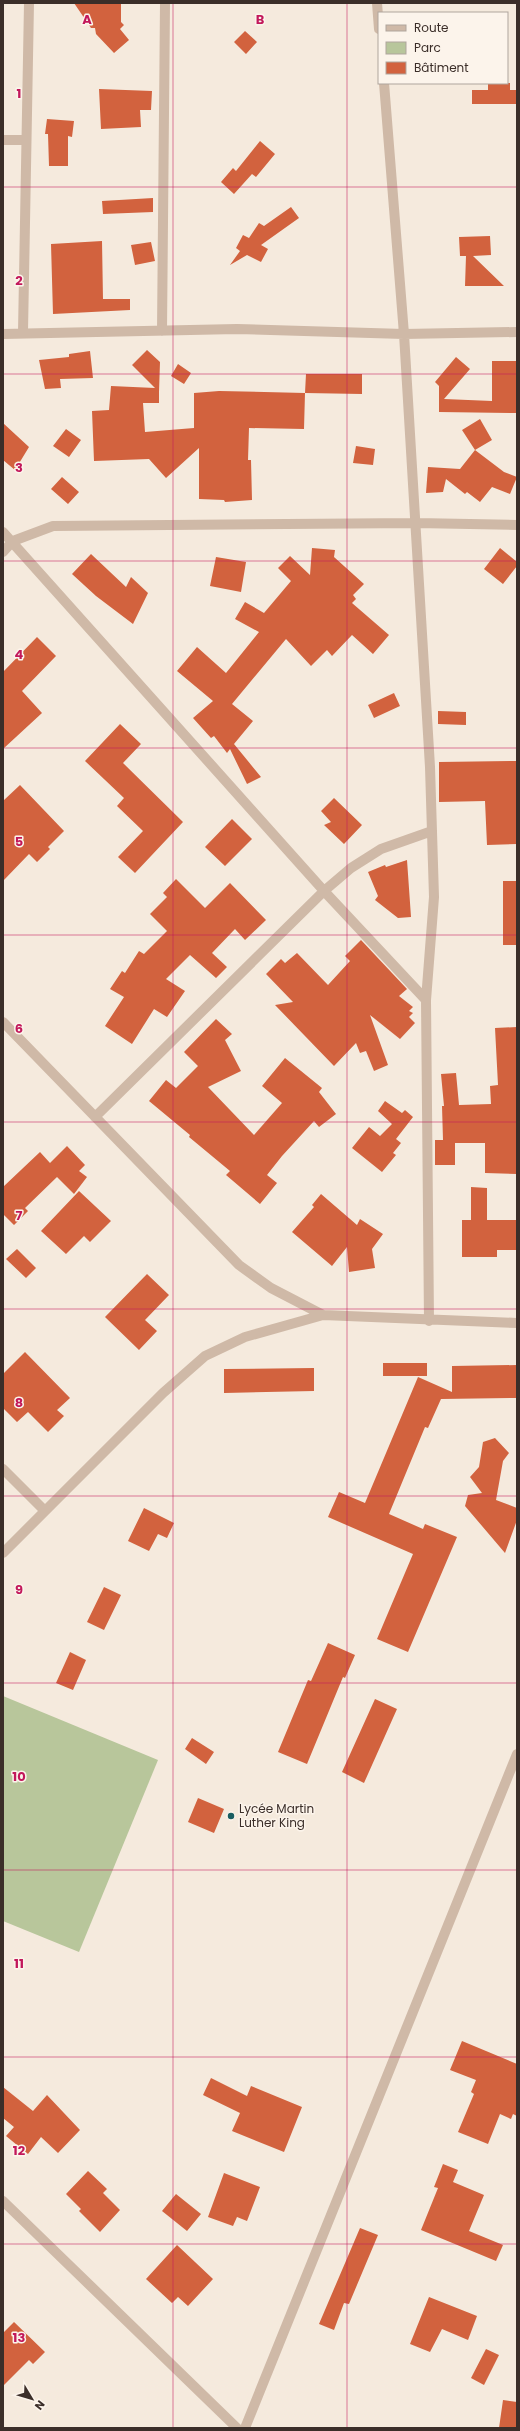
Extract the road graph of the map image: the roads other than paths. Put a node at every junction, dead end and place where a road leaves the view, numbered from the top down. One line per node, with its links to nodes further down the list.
1 (29, 3): 7 (street)
2 (165, 3): 8 (street)
3 (377, 3): 4 (street)
4 (378, 16)
5 (384, 84): 12 (street)
6 (3, 140): 7 (street)
7 (26, 140): 9 (street)
8 (162, 331): 9 (street); 12 (street)
9 (23, 332): 11 (street)
10 (517, 332): 12 (street)
11 (3, 334)
12 (404, 334): 13 (street)
13 (416, 523): 14 (street); 16 (street); 18 (street)
14 (517, 525)
15 (3, 532): 16 (street)
16 (13, 541): 17 (street); 19 (street)
17 (3, 552)
18 (432, 831): 19 (street); 20 (street)
19 (324, 891): 20 (street); 22 (street)
20 (426, 1000): 24 (street)
21 (3, 1022): 22 (street)
22 (96, 1118): 23 (street)
23 (322, 1315): 24 (street); 27 (street)
24 (429, 1321): 25 (street)
25 (517, 1323)
26 (3, 1469): 27 (street)
27 (45, 1512): 28 (street)
28 (3, 1553)
29 (517, 1754): 32 (street)
30 (3, 2201): 31 (street)
31 (237, 2428)
32 (245, 2428)

